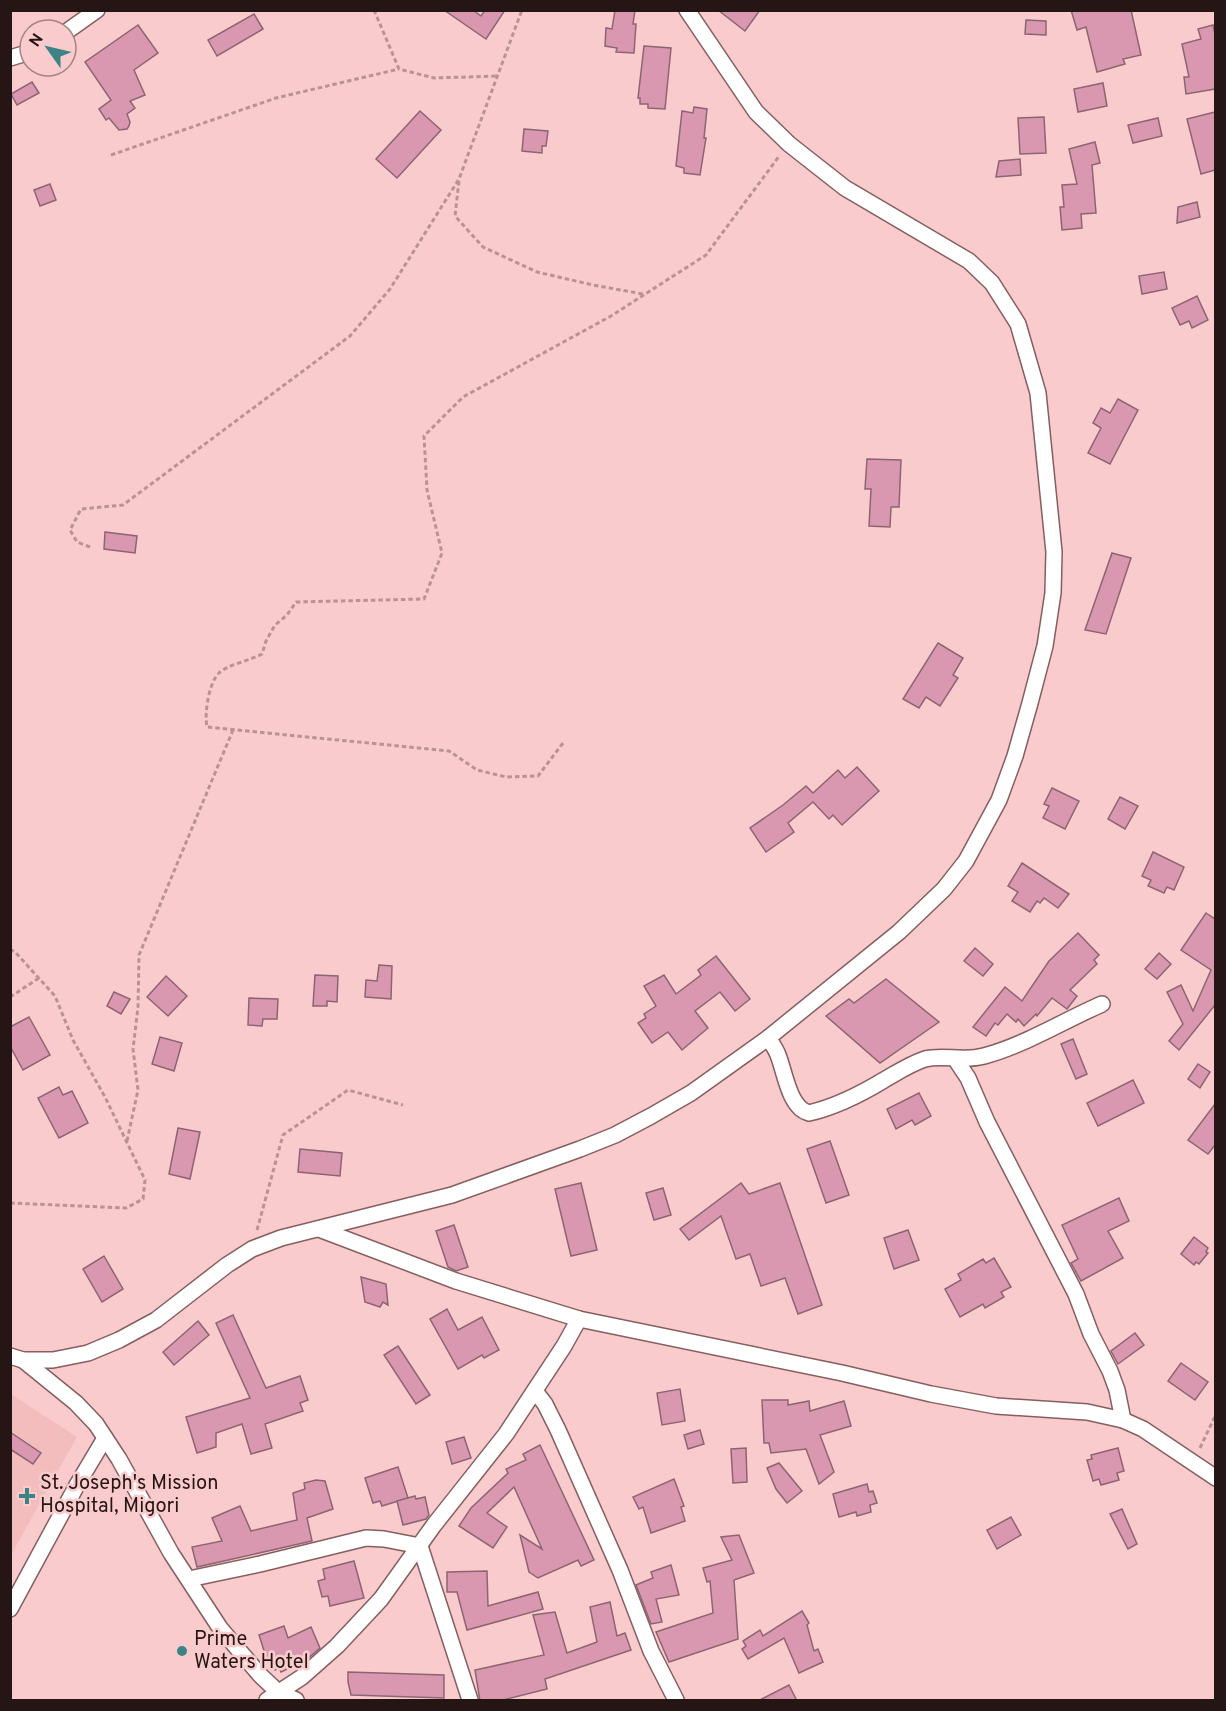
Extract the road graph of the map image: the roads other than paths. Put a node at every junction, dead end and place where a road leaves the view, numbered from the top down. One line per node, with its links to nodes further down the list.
1 (97, 10): 3 (street)
2 (687, 10): 5 (street)
3 (78, 23)
4 (1102, 1004): 6 (street)
5 (768, 1038): 6 (street); 7 (street)
6 (956, 1059): 11 (street)
7 (319, 1229): 8 (street); 9 (street)
8 (579, 1318): 10 (street); 11 (street)
9 (17, 1358): 12 (street)
10 (535, 1391): 14 (street); 20 (street)
11 (1124, 1420): 13 (street)
12 (105, 1437): 15 (street); 16 (street)
13 (1215, 1478)
14 (420, 1546): 15 (street); 17 (street); 19 (street)
15 (189, 1579): 17 (street)
16 (10, 1609)
17 (273, 1696): 18 (street)
18 (296, 1701)
19 (470, 1701)
20 (676, 1701)

